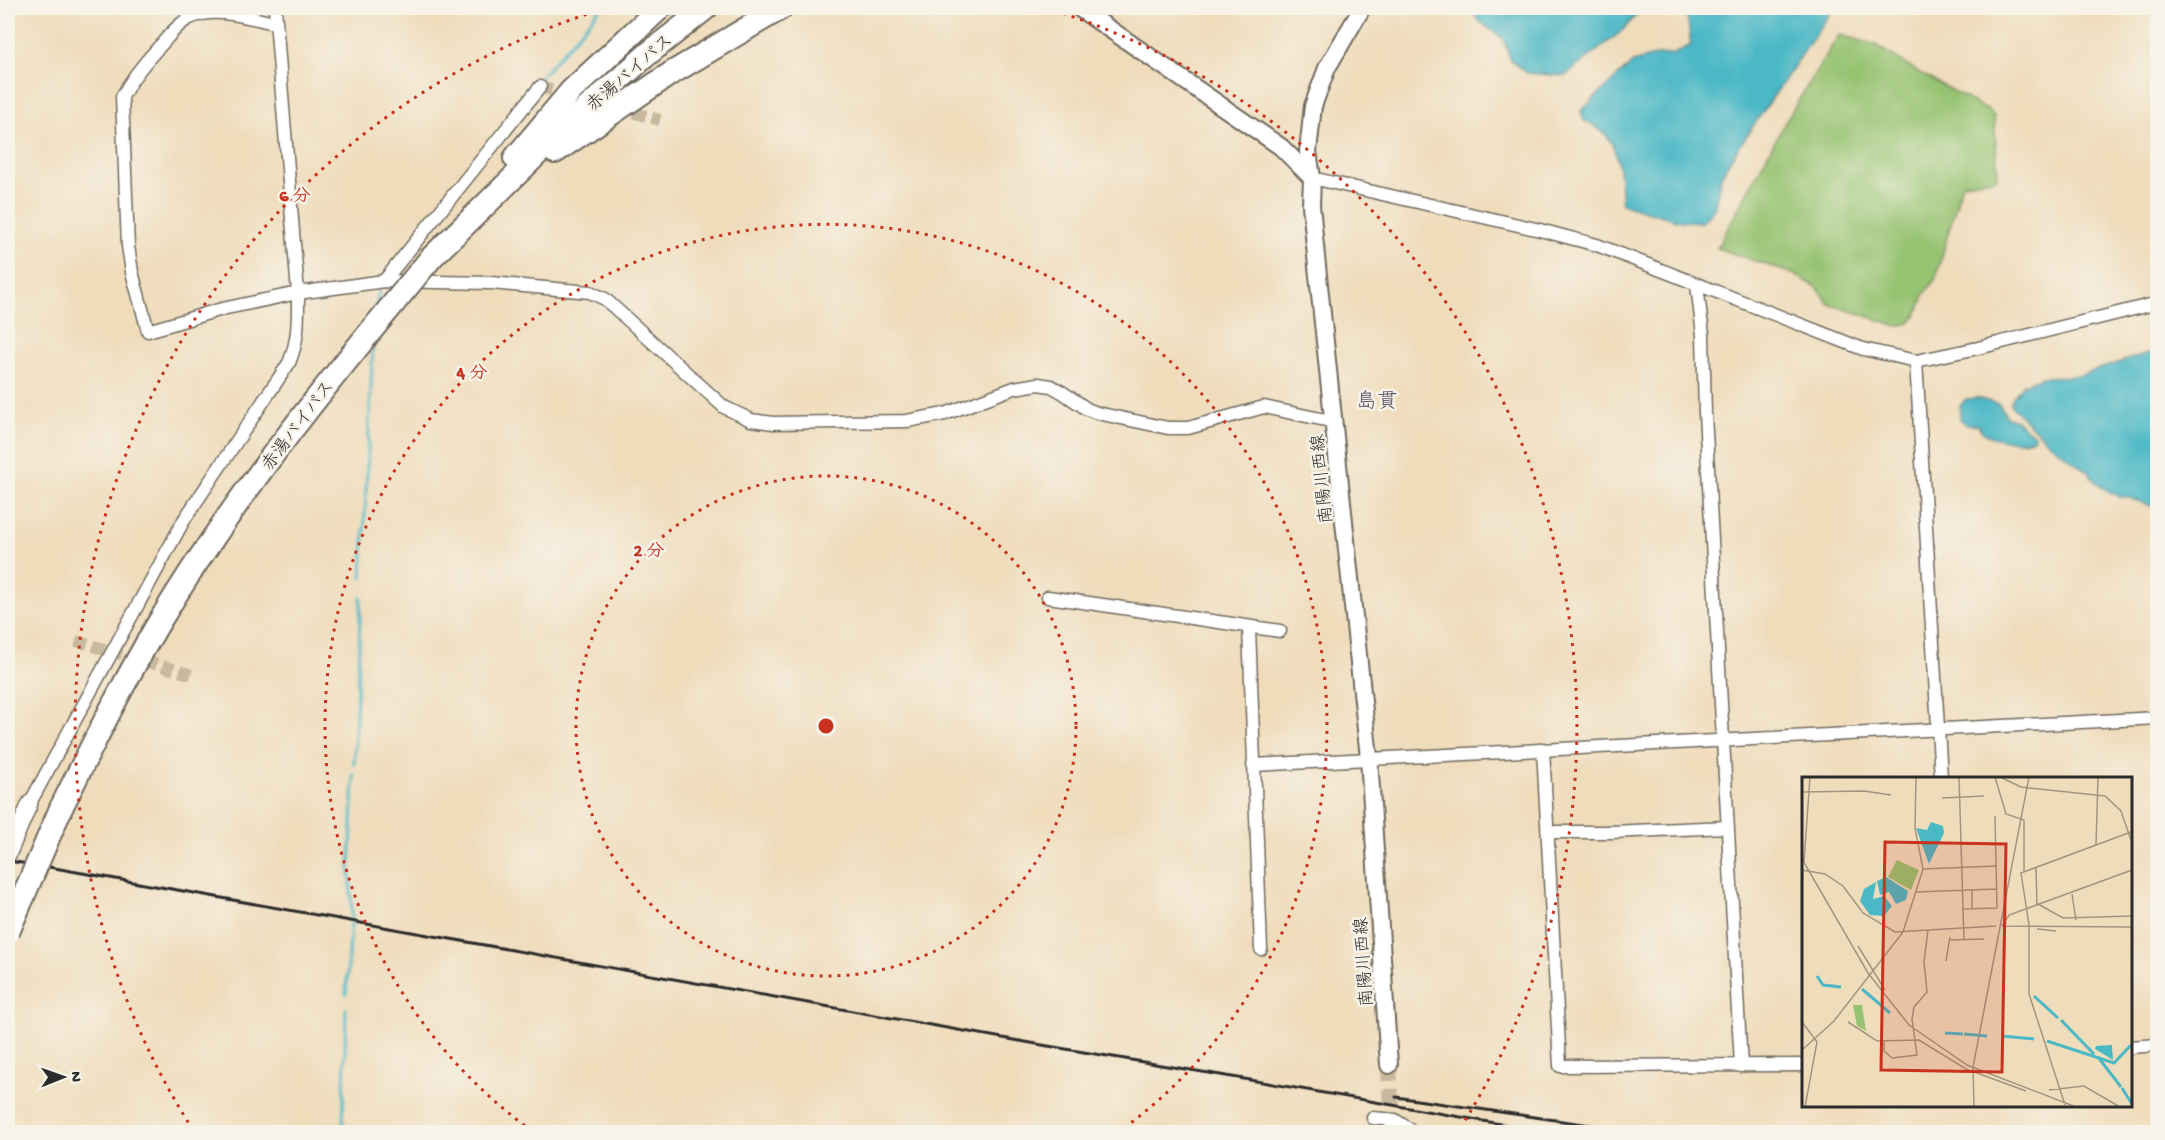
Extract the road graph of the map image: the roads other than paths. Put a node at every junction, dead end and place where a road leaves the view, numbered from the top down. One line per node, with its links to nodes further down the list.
1 (275, 8): 7 (street)
2 (660, 8): 11 (highway)
3 (706, 8): 10 (highway, 赤湯バイパス)
4 (781, 8): 10 (highway)
5 (1079, 8): 9 (main road)
6 (1362, 8): 9 (main road, 南陽川西線)
7 (275, 23): 14 (street); 14 (street)
8 (540, 87): 12 (street)
9 (1312, 178): 13 (street); 17 (main road, 南陽川西線)
10 (501, 189): 11 (highway, 赤湯バイパス)
11 (431, 258): 32 (highway, 赤湯バイパス, bridge)
12 (384, 281): 14 (street); 17 (street)
13 (1697, 285): 16 (street); 23 (street)
14 (298, 293): 28 (street)
15 (2157, 303): 16 (street)
16 (1916, 361): 22 (street)
17 (1335, 422): 25 (main road, 南陽川西線)
18 (1048, 597): 19 (street)
19 (1249, 628): 20 (street); 26 (street)
20 (1280, 632)
21 (2157, 718): 22 (street)
22 (1939, 730): 23 (street); 27 (street)
23 (1724, 741): 24 (street); 29 (street)
24 (1543, 749): 25 (street); 30 (street)
25 (1370, 758): 26 (street); 36 (main road, 南陽川西線)
26 (1253, 765): 33 (street)
27 (1941, 777)
28 (30, 803): 31 (street)
29 (1728, 827): 30 (street); 38 (street)
30 (1548, 832): 38 (street)
31 (8, 855)
32 (8, 932)
33 (1261, 949)
34 (2157, 1045): 35 (street)
35 (2132, 1047)
36 (1389, 1065)
37 (1802, 1065): 38 (street)
38 (1741, 1066)
39 (1373, 1118): 40 (street)
40 (1414, 1132)

